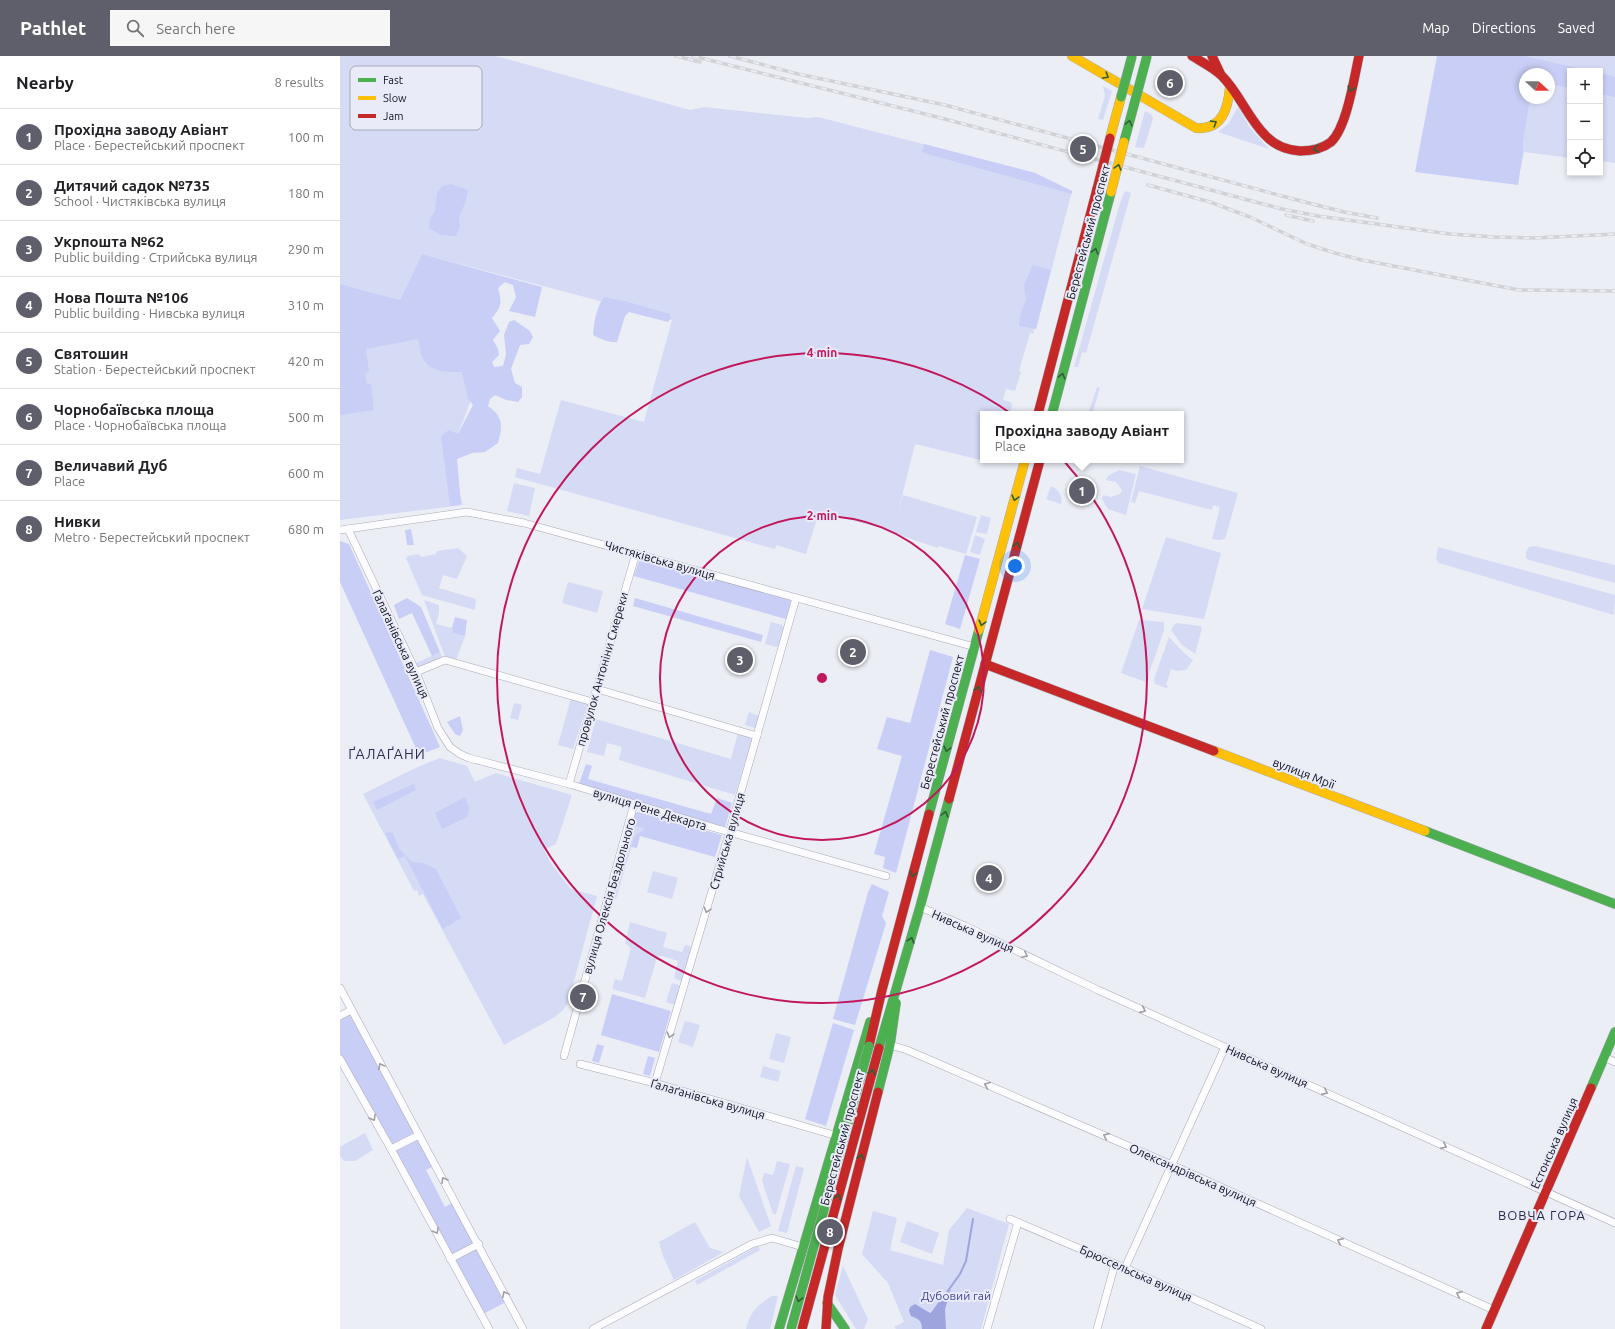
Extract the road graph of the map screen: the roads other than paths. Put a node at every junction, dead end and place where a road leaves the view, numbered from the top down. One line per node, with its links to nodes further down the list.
1 (1072, 56): 8 (main road, one-way to 8)
2 (1132, 56): 9 (main road, Берестейський проспект, bridge)
3 (1147, 56): 10 (main road, Берестейський проспект, one-way to 3, bridge)
4 (1192, 56): 7 (main road)
5 (1212, 56): 7 (main road)
6 (1360, 56): 8 (main road, one-way to 8)
7 (1220, 73): 8 (main road)
8 (1230, 87)
9 (1039, 411)
10 (1053, 411)
11 (1025, 463): 16 (main road, Берестейський проспект, one-way to 16)
12 (1039, 463): 17 (main road, Берестейський проспект, one-way to 12)
13 (344, 530): 14 (street, Чистяківська вулиця); 18 (street, Ґалаґанівська вулиця)
14 (636, 553): 15 (street, Чистяківська вулиця); 19 (street, провулок Антоніни Смереки)
15 (796, 598): 16 (street, Чистяківська вулиця); 21 (street, Стрийська вулиця)
16 (975, 647): 31 (main road, Берестейський проспект, one-way to 31)
17 (985, 664): 27 (main road, вулиця Мрії); 28 (main road, Берестейський проспект, one-way to 17)
18 (416, 672): 20 (street); 22 (street, Ґалаґанівська вулиця)
19 (597, 689): 20 (street, провулок Антоніни Смереки); 21 (street)
20 (593, 702): 23 (street, провулок Антоніни Смереки)
21 (757, 736): 25 (street, Стрийська вулиця)
22 (460, 754): 23 (street, вулиця Рене Декарта)
23 (568, 784): 24 (street, вулиця Рене Декарта)
24 (634, 804): 25 (street, вулиця Рене Декарта); 37 (street, вулиця Олексія Бездольного)
25 (730, 832): 26 (street, вулиця Рене Декарта); 42 (street, Стрийська вулиця, one-way to 42)
26 (886, 876)
27 (1615, 904)
28 (920, 907): 29 (main road, Берестейський проспект, one-way to 28); 36 (street, Нивська вулиця, one-way to 36)
29 (900, 977): 35 (main road, Берестейський проспект); 70 (main road, Берестейський проспект, one-way to 29, bridge)
30 (340, 988): 32 (street)
31 (882, 990): 44 (main road, Берестейський проспект); 69 (main road, Берестейський проспект, one-way to 69, bridge)
32 (351, 1010): 33 (street); 43 (street, one-way to 32)
33 (340, 1016)
34 (1615, 1032): 38 (main road, Естонська вулиця)
35 (890, 1045): 46 (street, Олександрівська вулиця, one-way to 35); 53 (main road, Берестейський проспект, one-way to 35)
36 (1224, 1047): 46 (street); 47 (street, Нивська вулиця, one-way to 47)
37 (564, 1056)
38 (1604, 1057): 40 (street); 47 (main road, Естонська вулиця)
39 (340, 1059): 45 (street, one-way to 45)
40 (1615, 1062)
41 (580, 1064): 42 (street, Ґалаґанівська вулиця)
42 (655, 1083): 44 (street, Ґалаґанівська вулиця)
43 (419, 1135): 45 (street); 51 (street, one-way to 43)
44 (837, 1136): 52 (main road, Берестейський проспект)
45 (391, 1149): 55 (street, one-way to 55)
46 (1172, 1165): 58 (street); 64 (street, Олександрівська вулиця, one-way to 46)
47 (1546, 1192): 50 (street, Нивська вулиця); 64 (main road, Естонська вулиця)
48 (1010, 1219): 49 (street, Брюссельська вулиця)
49 (1018, 1222): 57 (street, Брюссельська вулиця); 73 (street)
50 (1615, 1222)
51 (479, 1244): 55 (street); 66 (street, one-way to 51)
52 (804, 1244): 54 (main road); 61 (main road, Берестейський проспект); 67 (street)
53 (838, 1249): 56 (main road); 62 (main road, Берестейський проспект)
54 (810, 1254)
55 (450, 1259): 65 (street)
56 (827, 1259)
57 (1115, 1264): 58 (street, Брюссельська вулиця); 74 (street)
58 (1125, 1268): 75 (street, Брюссельська вулиця)
59 (805, 1270): 61 (main road)
60 (823, 1273): 62 (main road)
61 (792, 1283): 68 (main road, Берестейський проспект)
62 (830, 1285): 63 (main road, Берестейський проспект)
63 (826, 1303): 71 (main road, Берестейський проспект); 72 (main road)
64 (1494, 1310): 76 (main road, Естонська вулиця)
65 (489, 1329)
66 (523, 1329)
67 (593, 1329)
68 (779, 1329)
69 (791, 1329)
70 (802, 1329)
71 (826, 1329)
72 (845, 1329)
73 (987, 1329)
74 (1097, 1329)
75 (1261, 1329)
76 (1486, 1329)

